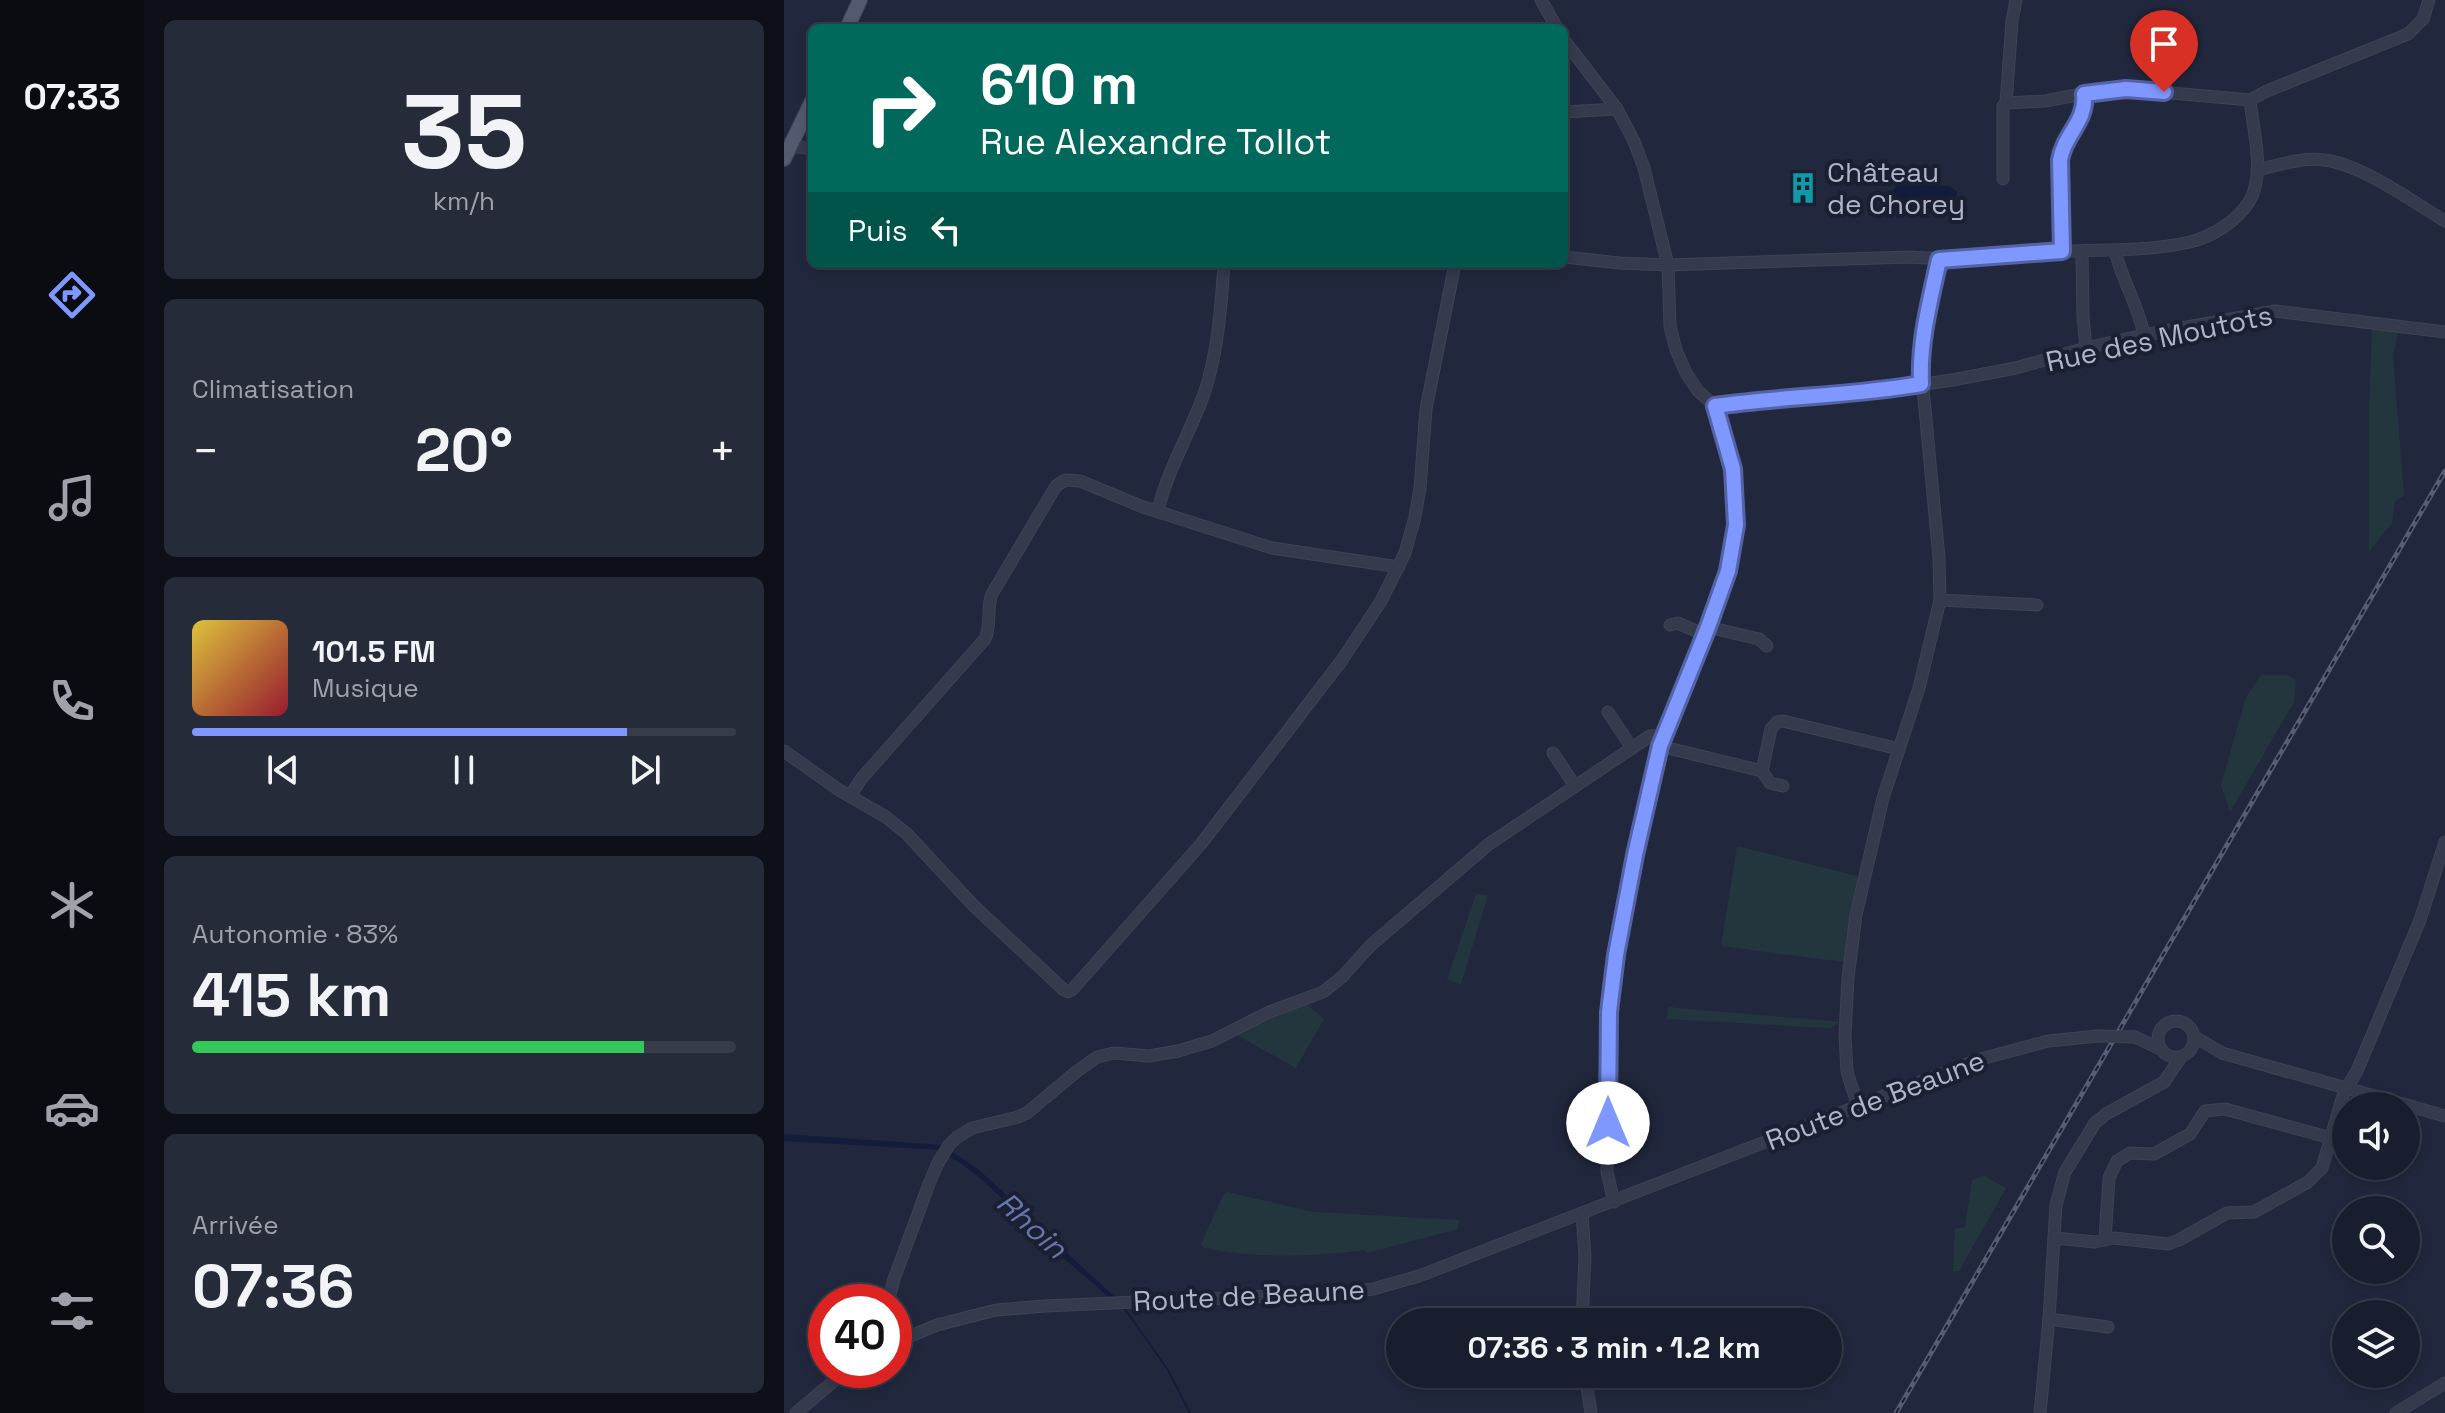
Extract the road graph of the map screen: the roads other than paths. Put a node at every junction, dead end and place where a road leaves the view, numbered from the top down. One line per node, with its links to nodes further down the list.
1 (860, 0): 5 (main road)
2 (1541, 0): 6 (street)
3 (2016, 0): 10 (street)
4 (2429, 3): 9 (street)
5 (849, 24)
6 (1555, 24)
7 (1568, 45): 12 (street)
8 (2084, 94): 9 (street); 10 (street); 19 (street)
9 (2250, 100): 16 (street)
10 (2006, 103): 17 (street)
11 (808, 109): 15 (main road)
12 (1617, 109): 13 (street); 24 (street)
13 (1568, 112)
14 (808, 149): 15 (street)
15 (786, 150)
16 (2257, 170): 18 (street); 20 (street)
17 (2003, 179)
18 (2445, 221)
19 (2062, 251): 21 (street); 23 (street)
20 (2115, 251): 21 (street); 28 (street)
21 (2082, 252): 29 (street)
22 (1568, 257): 24 (street)
23 (1939, 260): 24 (street); 30 (street)
24 (1668, 265): 31 (street)
25 (1224, 268): 32 (street)
26 (1454, 268): 33 (street)
27 (2445, 332): 28 (street, Rue des Moutots)
28 (2144, 335): 29 (street, Rue des Moutots)
29 (2086, 348): 30 (street, Rue des Moutots)
30 (1921, 384): 31 (street, Rue des Moutots); 34 (street)
31 (1715, 406): 37 (street)
32 (1158, 510): 33 (street); 48 (street)
33 (1399, 567): 48 (street)
34 (1940, 600): 35 (street); 42 (street)
35 (2037, 605)
36 (1670, 625): 37 (street)
37 (1707, 631): 38 (street); 40 (street)
38 (1767, 646)
39 (1608, 712): 41 (street)
40 (1662, 740): 41 (street); 45 (street); 63 (street)
41 (1632, 748): 46 (street)
42 (1899, 749): 45 (street); 59 (street)
43 (784, 751): 48 (street)
44 (1553, 753): 46 (street)
45 (1762, 771): 47 (street)
46 (1575, 786): 67 (street)
47 (1783, 786)
48 (850, 796)
49 (2445, 842): 57 (street)
50 (2160, 1031): 51 (street); 52 (street); 53 (street)
51 (2135, 1037): 53 (street); 59 (street, Route de Beaune, bridge)
52 (2195, 1037): 54 (street); 55 (street)
53 (2162, 1051): 55 (street); 56 (street)
54 (2222, 1053): 55 (street); 57 (street)
55 (2184, 1055): 56 (street)
56 (2159, 1084): 65 (street)
57 (2346, 1089): 58 (street); 60 (street)
58 (2345, 1092)
59 (1858, 1106): 63 (street, Route de Beaune)
60 (2445, 1116)
61 (2332, 1131): 66 (street)
62 (2332, 1144): 66 (street)
63 (1614, 1202): 64 (street, Route de Beaune)
64 (1582, 1213): 68 (street); 71 (street, Route de Beaune)
65 (2055, 1238): 66 (street); 69 (street)
66 (2105, 1239)
67 (893, 1284)
68 (1583, 1308)
69 (2049, 1319): 70 (street); 77 (street)
70 (2108, 1327)
71 (912, 1336)
72 (2445, 1383): 78 (street)
73 (826, 1388): 75 (street)
74 (1587, 1388): 76 (street)
75 (796, 1413)
76 (1591, 1413)
77 (2040, 1413)
78 (2396, 1413)

